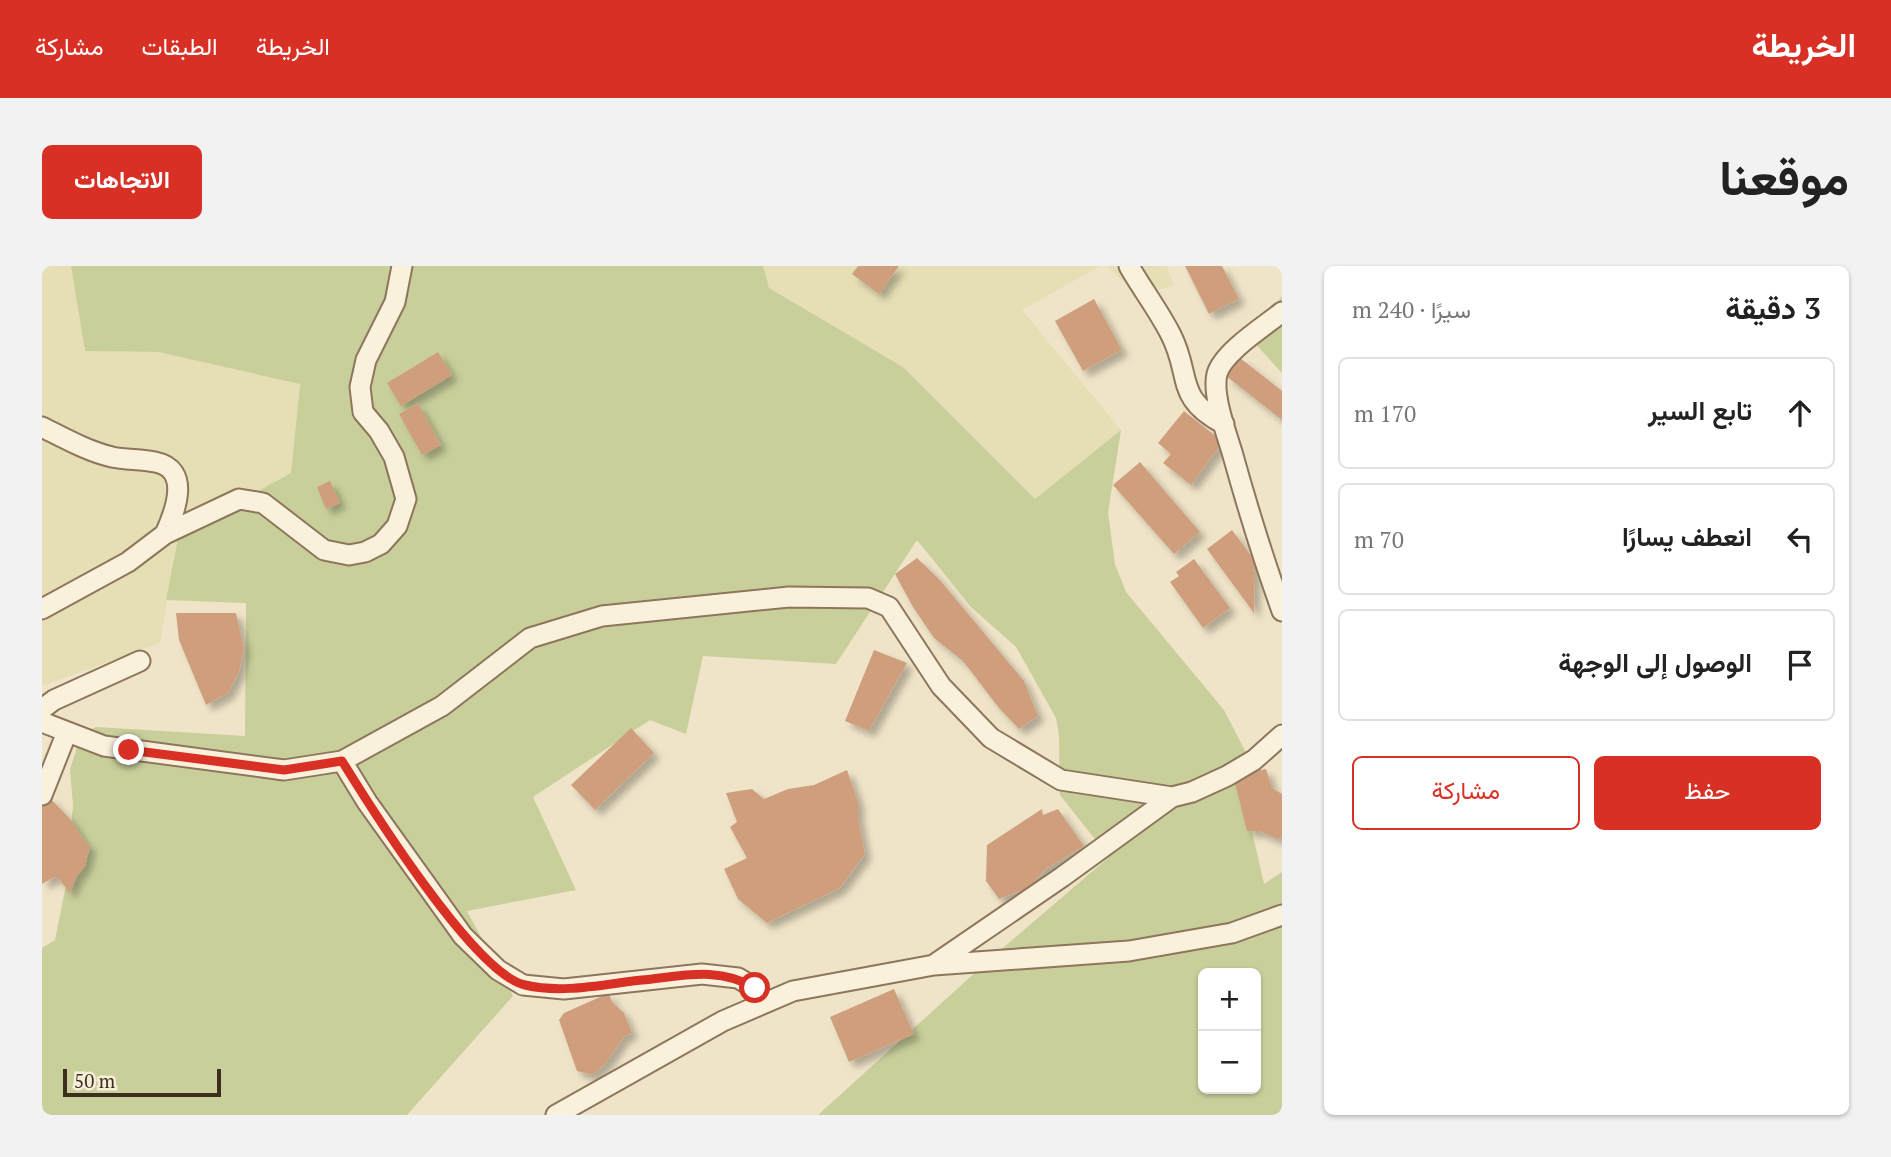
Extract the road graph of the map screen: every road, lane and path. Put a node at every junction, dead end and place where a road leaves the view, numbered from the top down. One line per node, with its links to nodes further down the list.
1 (402, 266): 8 (street)
2 (1129, 266): 4 (street)
3 (1282, 312): 4 (street)
4 (1224, 424): 10 (street)
5 (42, 427): 6 (street)
6 (63, 437): 7 (street); 8 (street)
7 (42, 439)
8 (165, 534): 9 (street)
9 (42, 609)
10 (1282, 611)
11 (140, 661): 12 (street)
12 (42, 709)
13 (42, 722): 14 (street)
14 (67, 732): 16 (street); 17 (street)
15 (1282, 735): 18 (street)
16 (342, 761): 18 (street); 21 (street)
17 (42, 795)
18 (1172, 797): 20 (street)
19 (1282, 915): 20 (street)
20 (934, 965): 21 (street)
21 (766, 1002): 22 (street)
22 (556, 1115)

